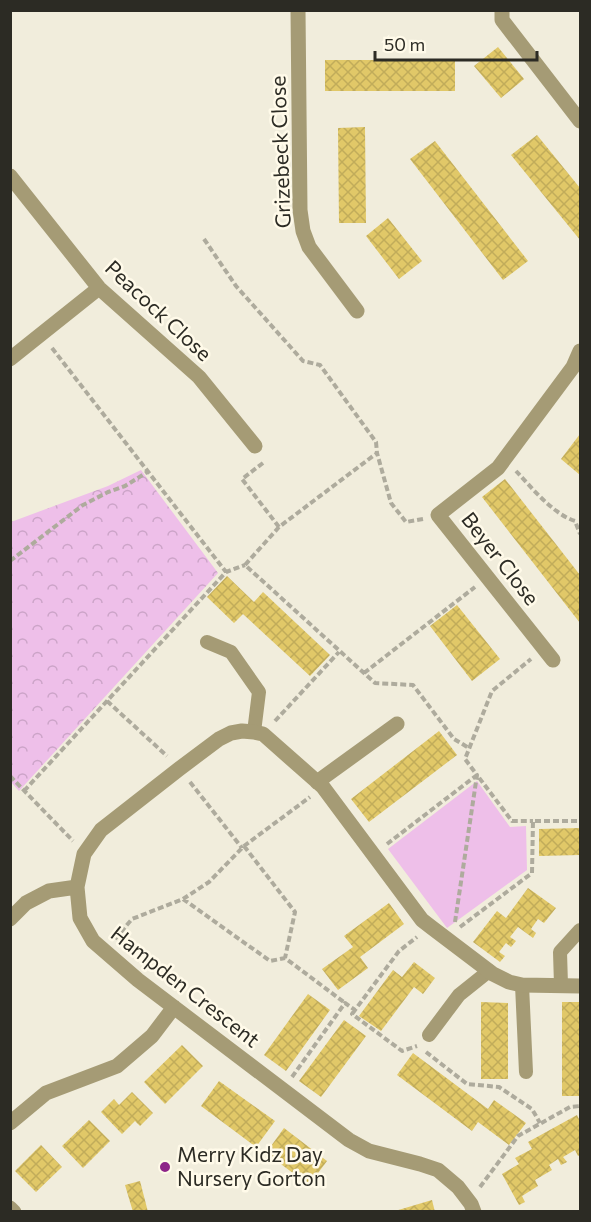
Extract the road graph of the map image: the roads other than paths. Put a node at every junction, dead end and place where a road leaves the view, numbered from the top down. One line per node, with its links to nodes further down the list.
1 (298, 10): 6 (street, Grizebeck Close)
2 (501, 10): 3 (street)
3 (580, 121)
4 (10, 176): 5 (street, Peacock Close)
5 (99, 288): 8 (street); 9 (street, Peacock Close)
6 (357, 311)
7 (580, 351): 11 (street, Beyer Close)
8 (10, 359)
9 (255, 446)
10 (207, 642): 13 (lane)
11 (548, 654)
12 (397, 724): 14 (street)
13 (258, 733): 14 (street); 15 (street, Hampden Crescent)
14 (320, 785): 18 (street)
15 (77, 887): 16 (street); 22 (street, Hampden Crescent)
16 (10, 919)
17 (580, 930): 20 (lane)
18 (489, 971): 19 (street); 23 (lane)
19 (522, 985): 20 (street); 24 (lane)
20 (561, 986): 21 (street)
21 (580, 986)
22 (174, 1007): 25 (street); 28 (street, Hampden Crescent)
23 (429, 1035)
24 (526, 1072)
25 (10, 1123)
26 (10, 1208): 27 (street)
27 (14, 1212)
28 (474, 1212)

